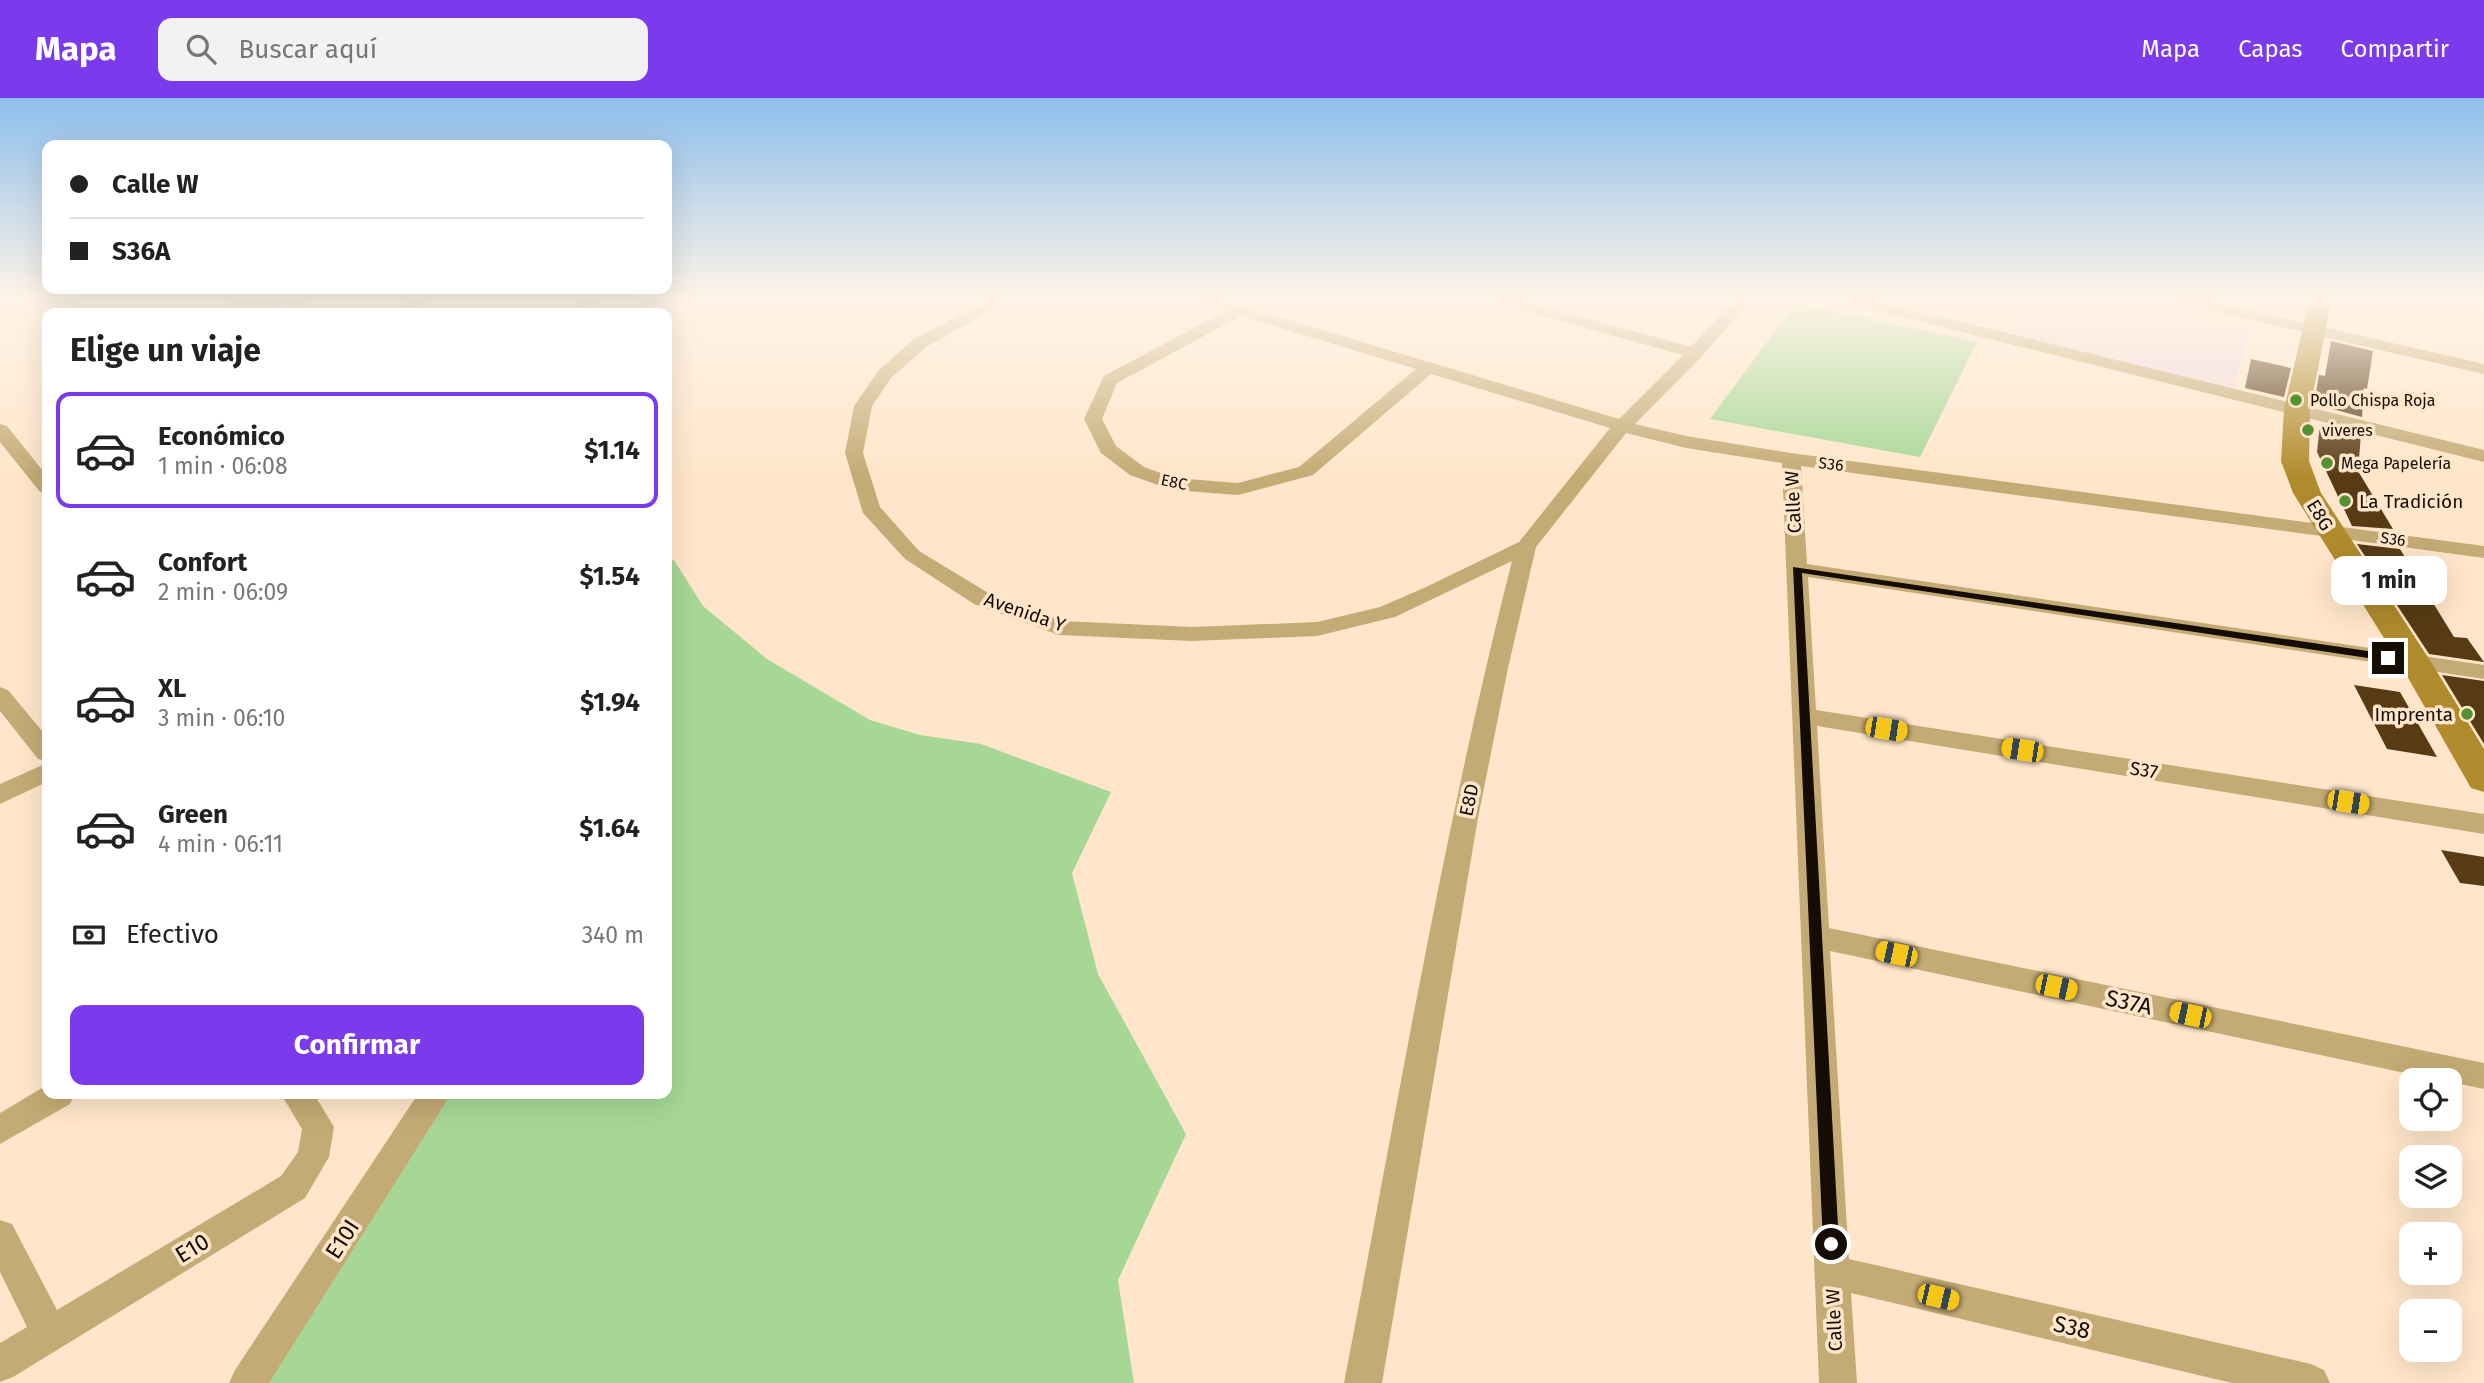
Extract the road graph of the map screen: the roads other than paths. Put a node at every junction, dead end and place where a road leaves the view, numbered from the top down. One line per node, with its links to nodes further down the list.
1 (904, 357): 17 (street, Avenida Y)
2 (1153, 357): 8 (street, E8C)
3 (1395, 357): 8 (street, S36)
4 (1691, 357): 11 (street, E8D)
5 (2084, 357): 10 (street)
6 (2309, 357): 10 (street, E8G)
7 (2433, 357): 9 (street)
8 (1429, 367): 11 (street, S36)
9 (2484, 369)
10 (2297, 409): 13 (street); 16 (street, E8G)
11 (1622, 426): 14 (street, S36); 17 (street, E8D)
12 (0, 430): 15 (street)
13 (2484, 456)
14 (1791, 459): 16 (street, S36); 19 (street, Calle W)
15 (42, 482)
16 (2328, 530): 18 (street, S36); 20 (street, E8G)
17 (1527, 546): 40 (street, E8D)
18 (2484, 552)
19 (1797, 569): 20 (street); 23 (street, Calle W)
20 (2415, 662): 21 (street); 26 (street, E8G)
21 (2484, 672)
22 (0, 695): 24 (street)
23 (1804, 716): 28 (street, S37); 29 (street, Calle W)
24 (42, 747)
25 (42, 774): 27 (street)
26 (2484, 779)
27 (0, 795)
28 (2484, 824)
29 (1816, 937): 30 (street, S37A); 36 (street, Calle W)
30 (2484, 1076)
31 (51, 1099): 34 (street)
32 (300, 1099): 37 (street, E10)
33 (432, 1099): 39 (street, E10I)
34 (0, 1130)
35 (0, 1236): 37 (street)
36 (1832, 1272): 41 (street, Calle W); 42 (street, S38)
37 (50, 1334): 38 (street, E10)
38 (0, 1364)
39 (248, 1383)
40 (1363, 1383)
41 (1838, 1383)
42 (2311, 1383)

